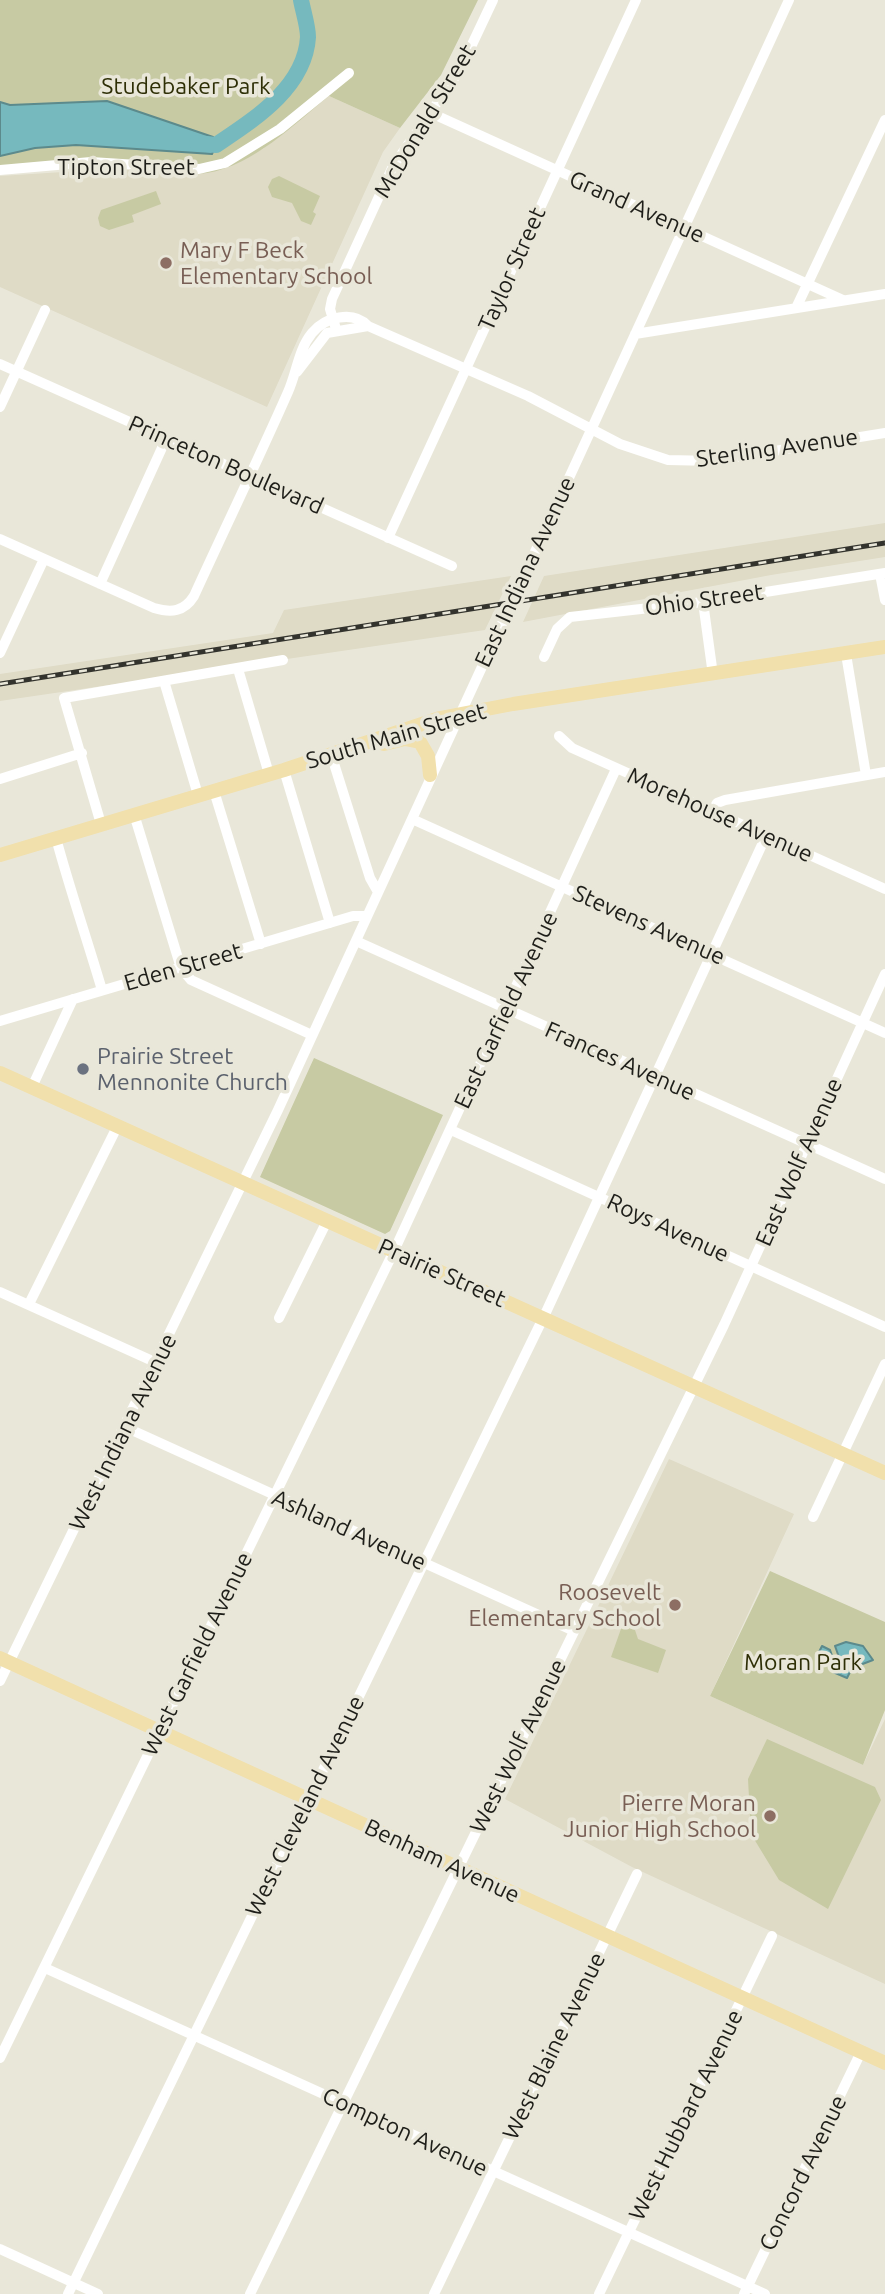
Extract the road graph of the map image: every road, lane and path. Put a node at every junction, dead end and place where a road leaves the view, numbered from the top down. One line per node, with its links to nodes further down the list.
1 (493, 0): 5 (street, McDonald Street)
2 (636, 0): 8 (street, Taylor Street)
3 (789, 0): 9 (street, East Indiana Avenue)
4 (349, 72): 7 (street, Tipton Street)
5 (431, 113): 8 (street, Grand Avenue); 16 (street, McDonald Street)
6 (885, 120): 11 (street)
7 (0, 170)
8 (556, 172): 9 (street, Grand Avenue); 19 (street, Taylor Street)
9 (684, 228): 11 (street, Grand Avenue); 17 (street, East Indiana Avenue)
10 (885, 282): 12 (street)
11 (808, 284): 13 (street, Grand Avenue); 14 (street)
12 (882, 295): 13 (street)
13 (843, 300): 14 (street)
14 (797, 306): 17 (street)
15 (45, 310): 20 (street)
16 (334, 324): 19 (street); 25 (street)
17 (635, 334): 22 (street, East Indiana Avenue)
18 (0, 364): 20 (street, Princeton Boulevard)
19 (467, 369): 22 (street); 27 (street, Taylor Street)
20 (17, 371): 21 (street); 24 (street, Princeton Boulevard)
21 (0, 407)
22 (590, 429): 23 (street, Sterling Avenue); 42 (street, East Indiana Avenue)
23 (885, 433)
24 (166, 439): 25 (street, Princeton Boulevard); 31 (street)
25 (250, 476): 27 (street, Princeton Boulevard); 31 (street)
26 (0, 538): 28 (street)
27 (388, 538): 29 (street, Princeton Boulevard)
28 (44, 559): 31 (street); 35 (street)
29 (452, 566)
30 (882, 573): 32 (street); 33 (street, Ohio Street)
31 (100, 584)
32 (885, 600)
33 (703, 602): 37 (street, Ohio Street); 40 (street)
34 (885, 647): 36 (main road, South Main Street)
35 (0, 653)
36 (846, 654): 40 (main road, South Main Street); 52 (street)
37 (544, 657)
38 (283, 660): 39 (street)
39 (238, 669): 41 (street); 50 (street)
40 (713, 675): 42 (main road, South Main Street)
41 (164, 681): 45 (street); 55 (street)
42 (459, 714): 44 (main road, South Main Street); 51 (street, East Indiana Avenue)
43 (559, 736): 48 (street, Morehouse Avenue)
44 (359, 745): 46 (main road, South Main Street); 51 (main road)
45 (82, 753): 53 (street); 59 (street)
46 (331, 754): 47 (main road, South Main Street); 65 (street)
47 (284, 769): 50 (main road, South Main Street); 67 (street)
48 (616, 769): 56 (street, Morehouse Avenue); 63 (street, East Garfield Avenue)
49 (885, 772): 52 (street)
50 (269, 774): 54 (main road, South Main Street)
51 (430, 775): 58 (street, East Indiana Avenue)
52 (866, 775): 56 (street)
53 (0, 779)
54 (214, 791): 55 (main road, South Main Street); 69 (street)
55 (198, 795): 57 (main road, South Main Street)
56 (712, 811): 60 (street, Morehouse Avenue)
57 (134, 814): 59 (main road, South Main Street); 71 (street)
58 (412, 818): 63 (street, Stevens Avenue); 65 (street, East Indiana Avenue)
59 (101, 824): 61 (main road, South Main Street)
60 (766, 836): 64 (street, Morehouse Avenue); 70 (street, West Cleveland Avenue)
61 (56, 838): 62 (main road, South Main Street); 73 (street)
62 (0, 854)
63 (562, 887): 70 (street, Stevens Avenue); 75 (street, East Garfield Avenue)
64 (885, 889)
65 (378, 892): 66 (street, East Indiana Avenue)
66 (367, 916): 67 (street, Eden Street); 68 (street, East Indiana Avenue)
67 (330, 923): 69 (street, Eden Street)
68 (356, 940): 75 (street, Frances Avenue); 79 (street, East Indiana Avenue)
69 (261, 944): 71 (street, Eden Street)
70 (713, 954): 77 (street, Stevens Avenue); 81 (street, West Cleveland Avenue)
71 (181, 968): 73 (street, Eden Street); 79 (street)
72 (885, 974): 77 (street, East Wolf Avenue)
73 (102, 990): 74 (street, Eden Street)
74 (73, 999): 76 (street, Eden Street); 82 (street)
75 (506, 1009): 81 (street, Frances Avenue); 84 (street, East Garfield Avenue)
76 (0, 1021)
77 (863, 1023): 78 (street, Stevens Avenue); 85 (street, East Wolf Avenue)
78 (885, 1033)
79 (312, 1035): 87 (street, East Indiana Avenue)
80 (1, 1075): 82 (main road, Prairie Street)
81 (655, 1077): 85 (street, Frances Avenue); 88 (street, West Cleveland Avenue)
82 (32, 1087): 83 (main road, Prairie Street)
83 (118, 1125): 87 (main road, Prairie Street); 93 (street)
84 (451, 1130): 88 (street, Roys Avenue); 90 (street, East Garfield Avenue)
85 (808, 1144): 86 (street, Frances Avenue); 91 (street, East Wolf Avenue)
86 (885, 1180)
87 (244, 1182): 89 (main road, Prairie Street); 97 (street, West Indiana Avenue)
88 (601, 1197): 91 (street, Roys Avenue); 95 (street, West Cleveland Avenue)
89 (327, 1221): 90 (main road, Prairie Street); 94 (street)
90 (394, 1251): 95 (main road, Prairie Street); 103 (street, West Garfield Avenue)
91 (751, 1266): 96 (street, Roys Avenue); 99 (street, East Wolf Avenue)
92 (0, 1292): 93 (street)
93 (29, 1304): 97 (street)
94 (279, 1318)
95 (543, 1319): 99 (main road, Prairie Street); 105 (street, West Cleveland Avenue)
96 (885, 1327)
97 (156, 1363): 100 (street, West Indiana Avenue)
98 (885, 1364): 101 (street)
99 (694, 1387): 101 (main road, Prairie Street); 106 (street, West Wolf Avenue)
100 (125, 1427): 103 (street, Ashland Avenue); 107 (street, West Indiana Avenue)
101 (844, 1454): 102 (main road, Prairie Street); 104 (street)
102 (885, 1473)
103 (275, 1496): 105 (street, Ashland Avenue); 109 (street, West Garfield Avenue)
104 (813, 1517)
105 (424, 1563): 106 (street, Ashland Avenue); 110 (street, West Cleveland Avenue)
106 (575, 1631): 111 (street, West Wolf Avenue)
107 (5, 1661): 108 (street, West Indiana Avenue); 109 (main road, Benham Avenue)
108 (0, 1681)
109 (159, 1731): 110 (main road, Benham Avenue); 115 (street, West Garfield Avenue)
110 (309, 1799): 111 (main road, Benham Avenue); 117 (street, West Cleveland Avenue)
111 (458, 1869): 114 (main road, Benham Avenue); 122 (street, West Wolf Avenue)
112 (638, 1874): 114 (street, West Blaine Avenue)
113 (772, 1936): 116 (street, West Hubbard Avenue)
114 (607, 1937): 116 (main road, Benham Avenue); 123 (street, West Blaine Avenue)
115 (45, 1968): 117 (street, Compton Avenue); 118 (street, West Garfield Avenue)
116 (742, 1998): 119 (main road, Benham Avenue); 124 (street, West Hubbard Avenue)
117 (193, 2035): 122 (street, Compton Avenue); 126 (street, West Cleveland Avenue)
118 (4, 2041): 120 (street, West Garfield Avenue)
119 (862, 2052): 121 (main road, Benham Avenue); 127 (street, Concord Avenue)
120 (0, 2058)
121 (885, 2063)
122 (343, 2103): 123 (street, Compton Avenue); 130 (street, West Wolf Avenue)
123 (494, 2172): 124 (street, Compton Avenue); 131 (street, West Blaine Avenue)
124 (629, 2232): 127 (street, Compton Avenue); 132 (street, West Hubbard Avenue)
125 (0, 2249): 126 (street)
126 (73, 2282): 128 (street, West Cleveland Avenue); 129 (street)
127 (746, 2290): 133 (street, Compton Avenue)
128 (68, 2294)
129 (98, 2294)
130 (250, 2294)
131 (434, 2294)
132 (598, 2294)
133 (765, 2294)

